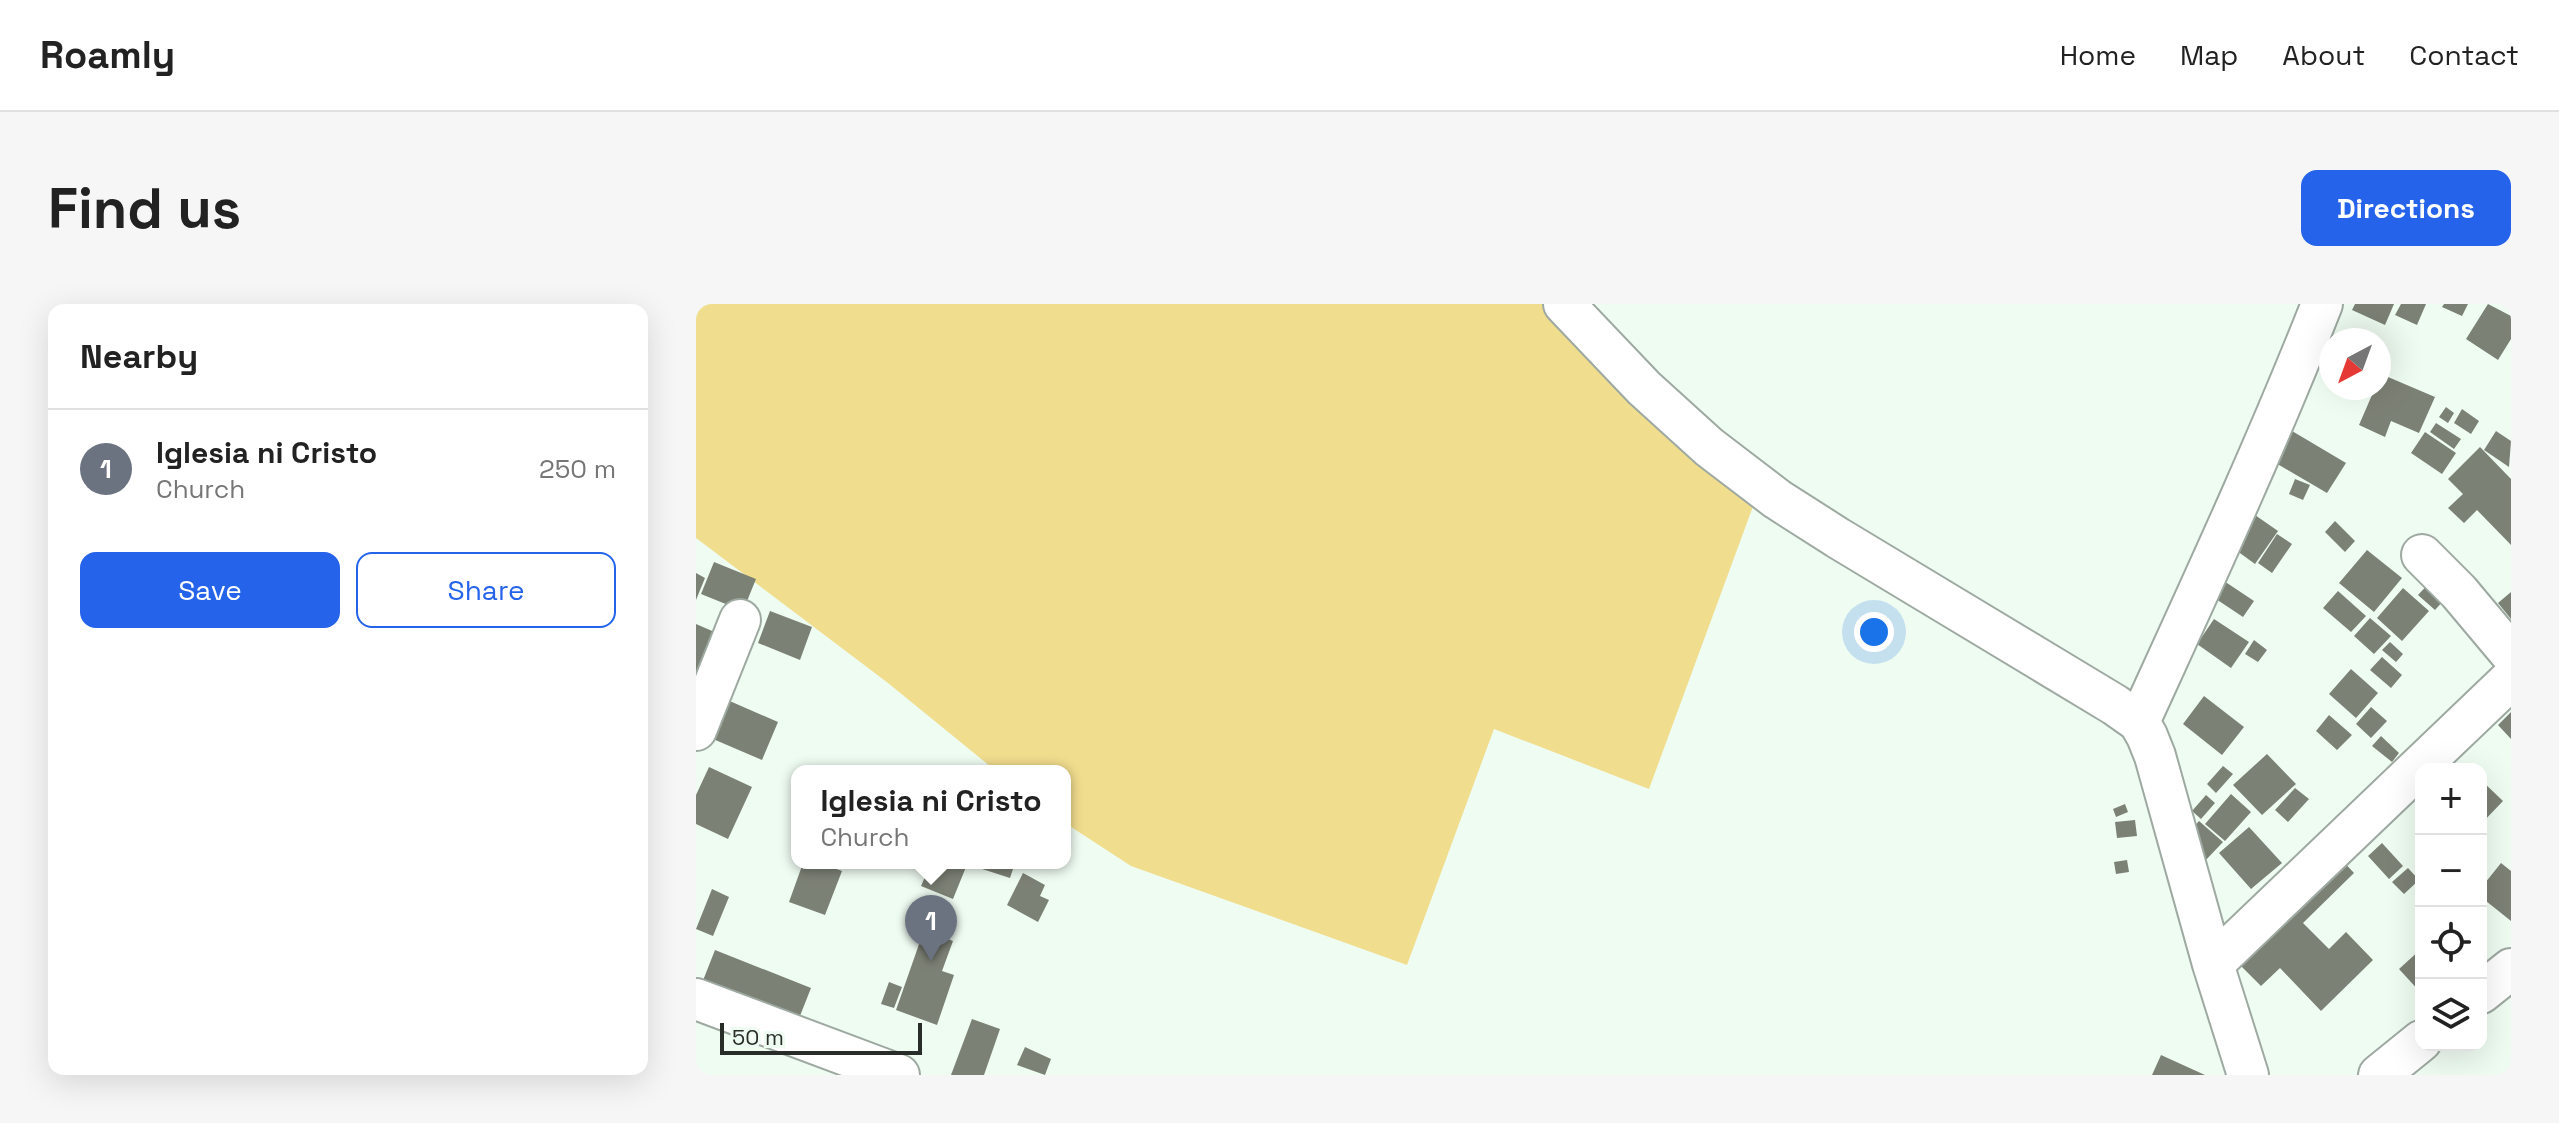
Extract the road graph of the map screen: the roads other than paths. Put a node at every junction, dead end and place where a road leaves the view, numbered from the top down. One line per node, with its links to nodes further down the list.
1 (2322, 304): 7 (street)
2 (1579, 311): 7 (street)
3 (2422, 555): 5 (street)
4 (740, 620): 8 (street)
5 (2511, 654)
6 (2511, 679): 9 (street)
7 (2139, 722): 9 (street)
8 (696, 730)
9 (2213, 964): 15 (street)
10 (2511, 969): 11 (street)
11 (2487, 988)
12 (696, 999): 14 (street)
13 (2415, 1046): 16 (street)
14 (899, 1075)
15 (2248, 1075)
16 (2379, 1075)

